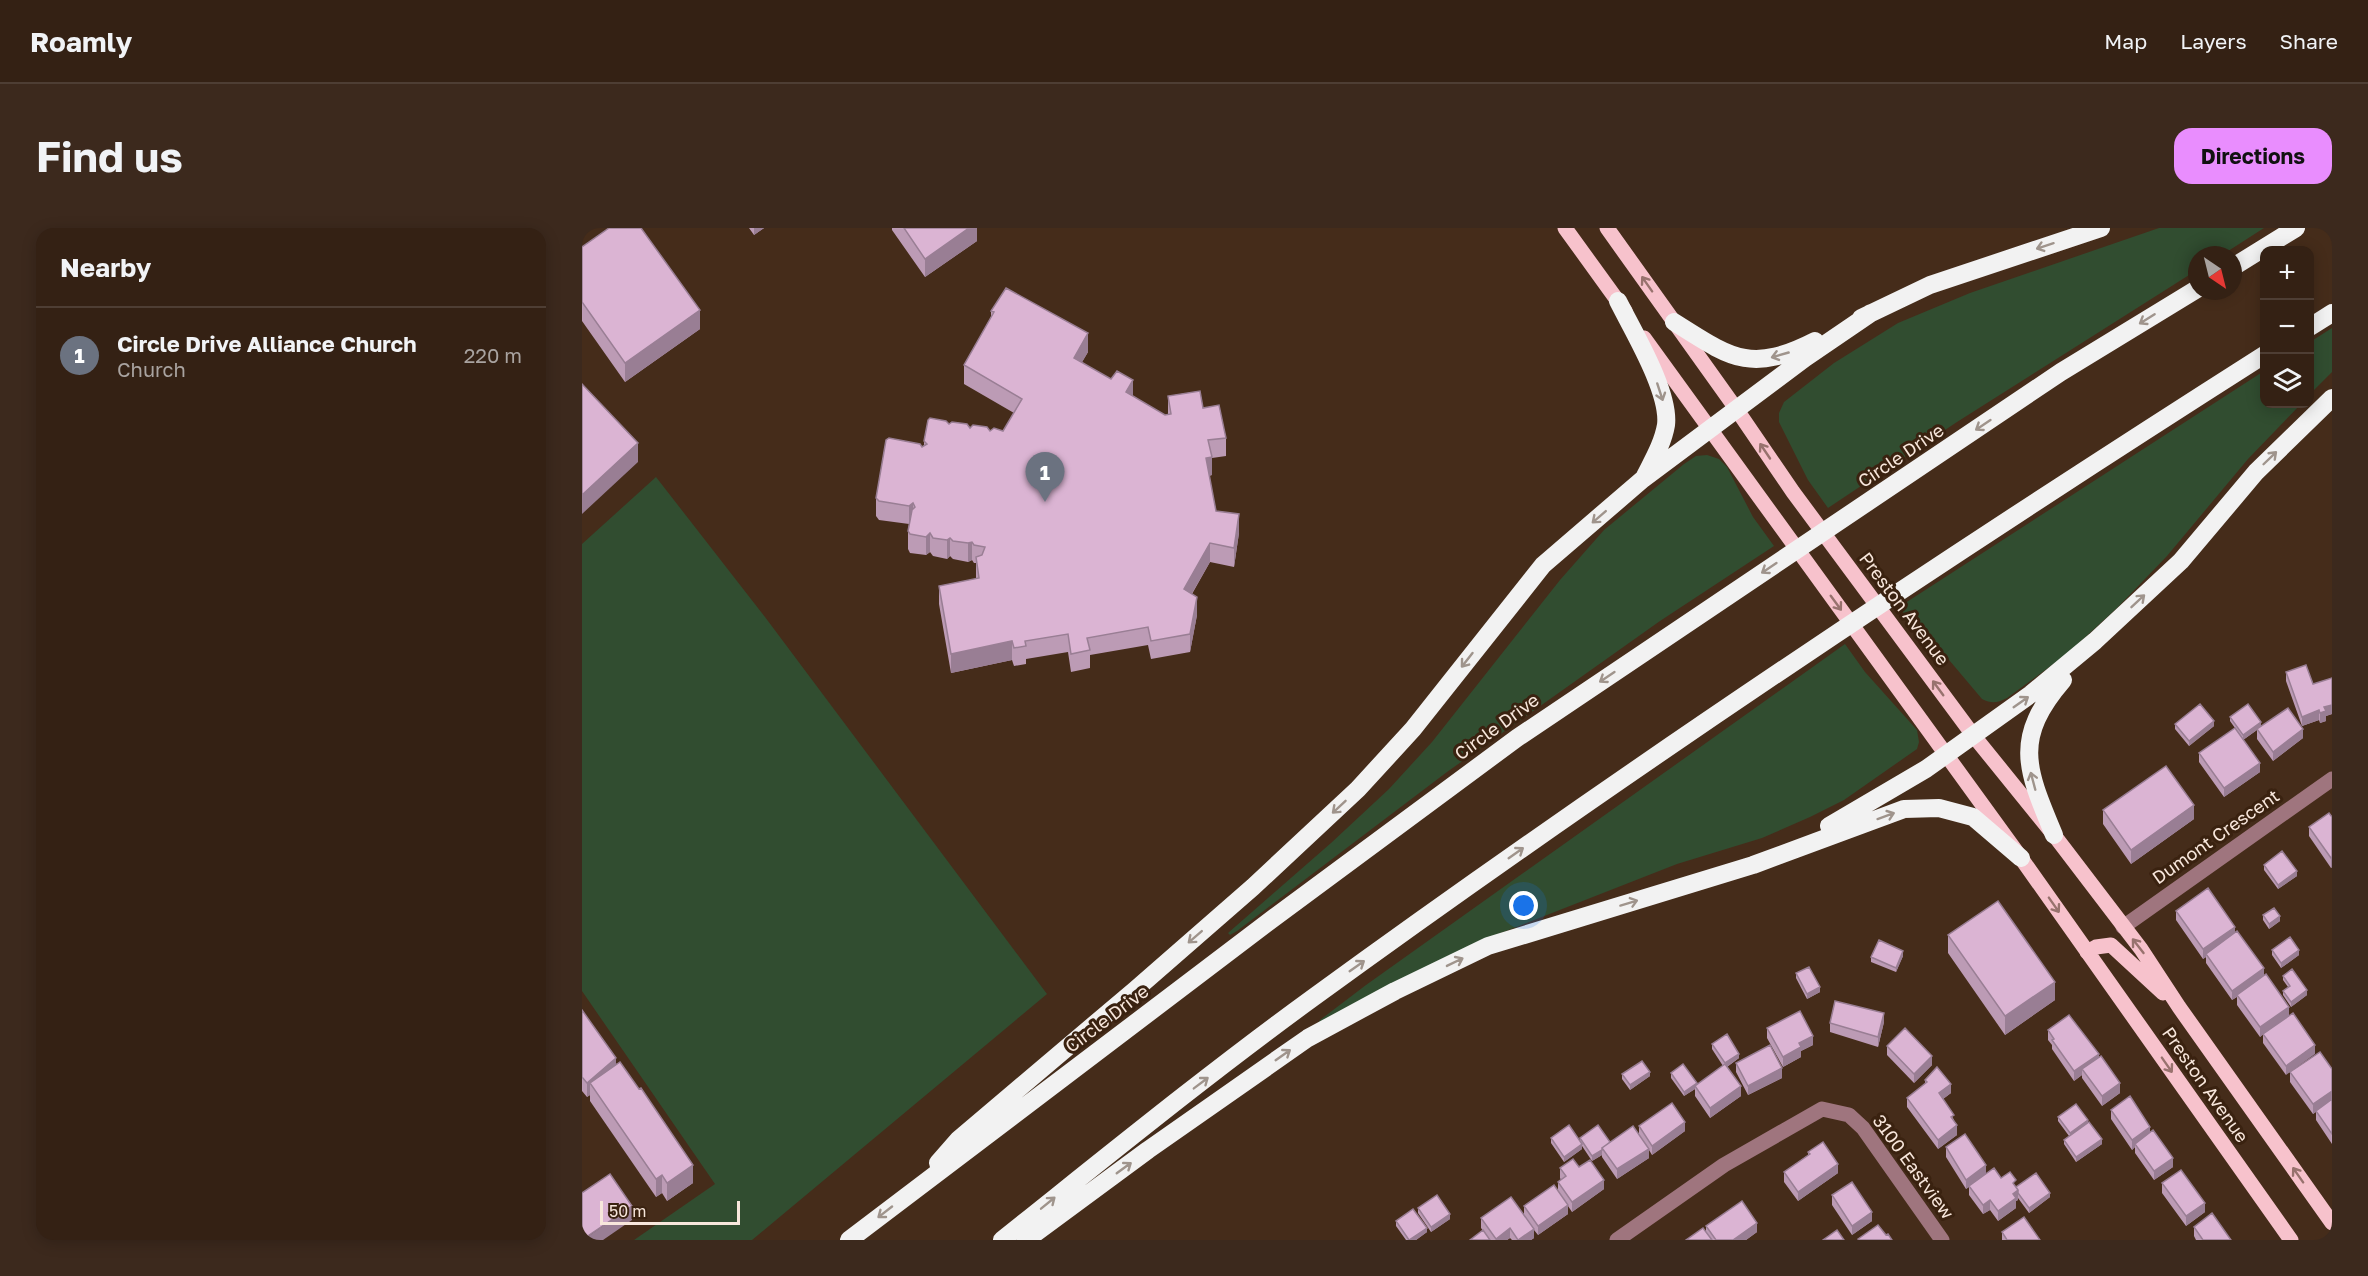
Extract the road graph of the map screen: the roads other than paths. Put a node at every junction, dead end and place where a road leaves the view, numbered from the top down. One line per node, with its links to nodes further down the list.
1 (1566, 228): 7 (main road, Preston Avenue)
2 (1607, 228): 10 (main road, Preston Avenue, one-way to 2)
3 (2101, 228): 8 (highway, one-way to 8)
4 (2296, 228): 5 (highway)
5 (2242, 261)
6 (2188, 294): 27 (highway, Circle Drive, one-way to 27)
7 (1618, 301): 15 (main road, Preston Avenue); 16 (highway, one-way to 16)
8 (1871, 313): 10 (highway, one-way to 10); 14 (highway)
9 (2332, 313): 11 (highway)
10 (1674, 322): 14 (main road, Preston Avenue)
11 (2314, 324)
12 (2260, 358): 30 (highway, one-way to 12)
13 (2332, 398): 17 (highway, one-way to 13)
14 (1737, 410): 15 (highway); 18 (main road, Preston Avenue, one-way to 14)
15 (1709, 429): 16 (highway); 19 (main road, Preston Avenue, one-way to 19)
16 (1643, 479): 27 (highway, one-way to 27)
17 (2095, 641): 18 (highway, one-way to 17); 21 (highway, one-way to 17)
18 (1973, 735): 19 (highway); 21 (main road, Preston Avenue)
19 (1945, 754): 22 (main road, Preston Avenue); 23 (highway)
20 (2332, 779): 24 (street, Dumont Crescent)
21 (2054, 835): 24 (main road, Preston Avenue)
22 (2021, 858): 23 (highway, one-way to 22); 25 (main road, Preston Avenue, one-way to 25)
23 (1753, 865): 31 (highway, one-way to 23)
24 (2123, 927): 26 (main road, Preston Avenue, one-way to 24)
25 (2087, 952): 26 (main road, Preston Avenue); 34 (main road, Preston Avenue, one-way to 34)
26 (2179, 1007): 28 (main road, Preston Avenue, one-way to 26)
27 (921, 1185): 29 (highway, Circle Drive, one-way to 29)
28 (2332, 1223)
29 (849, 1240)
30 (1002, 1240)
31 (1026, 1240)
32 (1617, 1240): 33 (street, 3100 Eastview)
33 (1942, 1240)
34 (2291, 1240)

